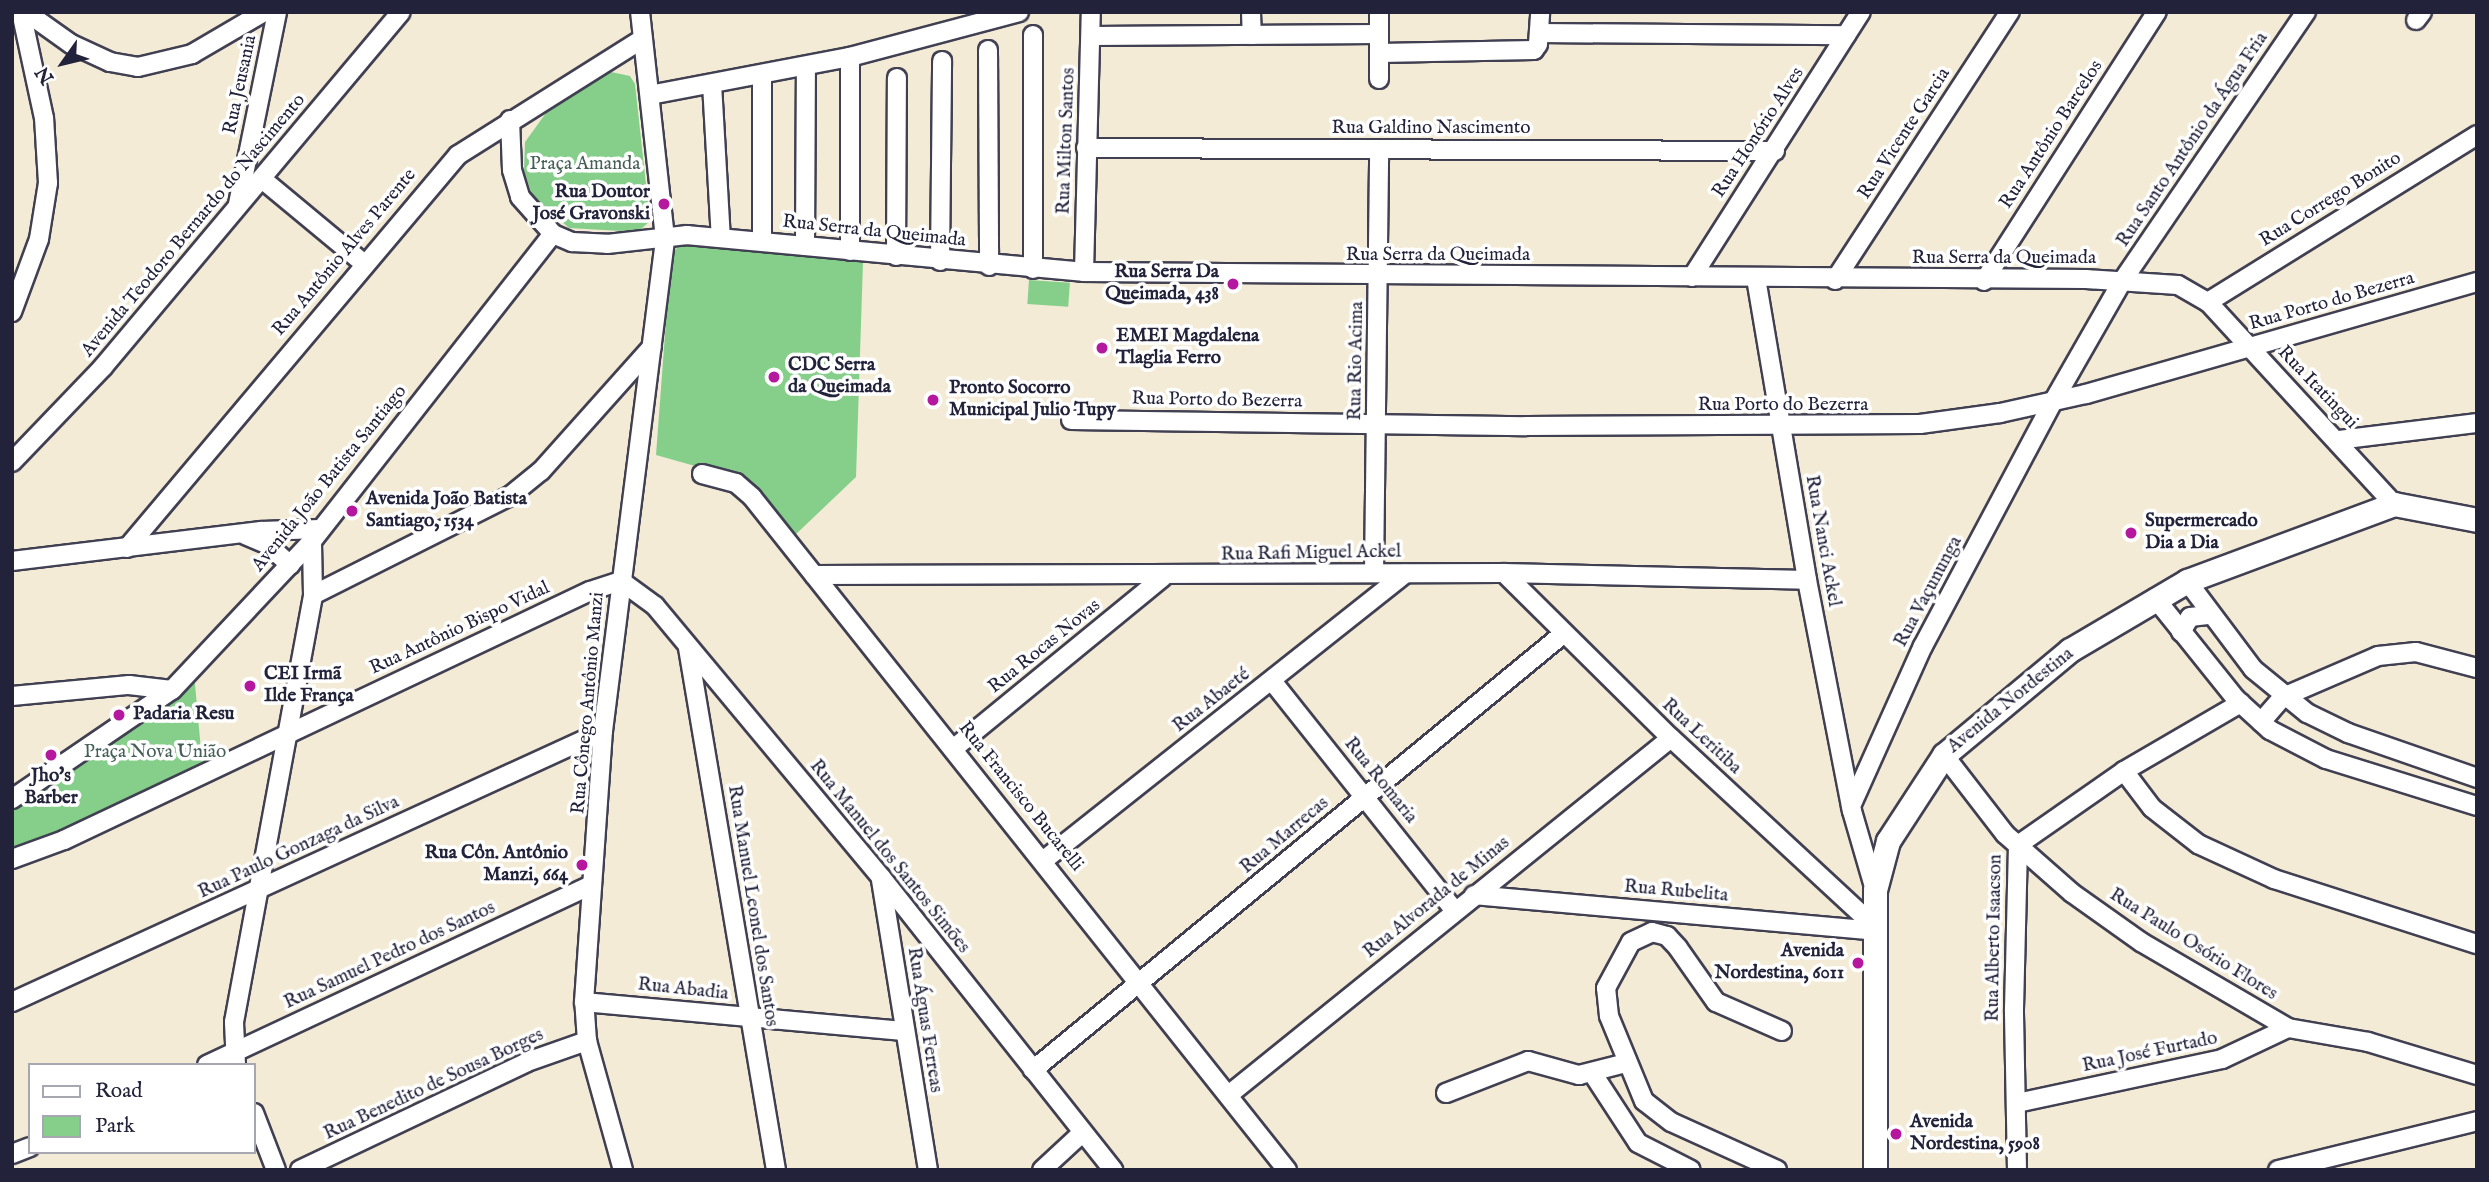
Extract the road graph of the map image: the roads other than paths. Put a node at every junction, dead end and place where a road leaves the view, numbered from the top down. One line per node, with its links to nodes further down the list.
1 (24, 12): 2 (street); 59 (street)
2 (264, 12)
3 (277, 12): 38 (street, Rua Jeusania)
4 (401, 12): 37 (street, Avenida Teodoro Bernardo do Nascimento)
5 (640, 12): 21 (street)
6 (1019, 12): 24 (street)
7 (1091, 12): 20 (street, Rua Milton Santos)
8 (1251, 12): 18 (street)
9 (1378, 12): 16 (street)
10 (1540, 12): 15 (street)
11 (1861, 12): 19 (street, Rua Honório Alves)
12 (2010, 12): 54 (street, Rua Vicente Garcia)
13 (2157, 12): 55 (street, Rua Antônio Barcelos)
14 (2306, 12): 56 (street, Rua Santo Antônio da Água Fria)
15 (1539, 33): 19 (street); 23 (street)
16 (1378, 34): 18 (street); 23 (street)
17 (1033, 35): 49 (street)
18 (1252, 35): 20 (street)
19 (1846, 35): 36 (street, Rua Honório Alves)
20 (1091, 36): 34 (street, Rua Milton Santos)
21 (642, 39): 31 (street); 32 (street, Rua Antônio Alves Parente)
22 (988, 51): 48 (street)
23 (1380, 53): 29 (street)
24 (850, 57): 26 (street); 44 (street)
25 (943, 61): 46 (street)
26 (806, 66): 27 (street); 43 (street)
27 (762, 74): 30 (street); 42 (street)
28 (897, 78): 45 (street)
29 (1379, 79)
30 (712, 84): 31 (street); 41 (street)
31 (649, 95): 40 (street)
32 (510, 120): 39 (street); 47 (street, Rua Antônio Alves Parente)
33 (2477, 135): 58 (street, Rua Corrego Bonito)
34 (1086, 148): 35 (street, Rua Galdino Nascimento); 50 (street, Rua Milton Santos)
35 (1380, 150): 36 (street, Rua Galdino Nascimento); 51 (street, Rua Rio Acima)
36 (1774, 150): 52 (street, Rua Honório Alves)
37 (261, 179): 38 (street, Avenida Teodoro Bernardo do Nascimento); 47 (street)
38 (237, 208): 68 (street, Avenida Teodoro Bernardo do Nascimento)
39 (553, 234): 40 (street); 73 (street, Avenida João Batista Santiago)
40 (665, 238): 41 (street, Rua Serra da Queimada); 60 (street, Rua Cônego Antônio Manzi)
41 (721, 238): 42 (street, Rua Serra da Queimada)
42 (762, 242): 43 (street, Rua Serra da Queimada)
43 (805, 246): 44 (street, Rua Serra da Queimada)
44 (850, 251): 45 (street, Rua Serra da Queimada)
45 (896, 256): 46 (street, Rua Serra da Queimada)
46 (940, 261): 48 (street, Rua Serra da Queimada)
47 (363, 263): 74 (street, Rua Antônio Alves Parente)
48 (989, 266): 49 (street, Rua Serra da Queimada)
49 (1033, 269): 50 (street, Rua Serra da Queimada)
50 (1084, 272): 51 (street, Rua Serra da Queimada)
51 (1379, 277): 52 (street, Rua Serra da Queimada); 65 (street, Rua Rio Acima)
52 (1692, 277): 53 (street, Rua Serra da Queimada)
53 (1756, 278): 54 (street, Rua Serra da Queimada); 66 (street, Rua Nanci Ackel)
54 (1835, 280): 55 (street, Rua Serra da Queimada)
55 (1984, 281): 56 (street, Rua Serra da Queimada)
56 (2123, 281): 58 (street, Rua Serra da Queimada); 62 (street, Rua Santo Antônio da Água Fria)
57 (2477, 282): 61 (street, Rua Porto do Bezerra)
58 (2208, 302): 61 (street, Rua Itatingui)
59 (12, 312)
60 (652, 347): 83 (street, Rua Cônego Antônio Manzi); 85 (street)
61 (2248, 347): 62 (street, Rua Porto do Bezerra); 67 (street, Rua Itatingui)
62 (2053, 401): 66 (street, Rua Porto do Bezerra); 108 (street, Rua Vaçununga)
63 (1072, 420): 65 (street, Rua Porto do Bezerra)
64 (2477, 423): 67 (street)
65 (1376, 424): 66 (street, Rua Porto do Bezerra); 77 (street, Rua Rio Acima)
66 (1780, 427): 82 (street, Rua Nanci Ackel)
67 (2338, 440): 70 (street, Rua Itatingui)
68 (12, 461)
69 (702, 474): 80 (street, Rua Francisco Bucarelli)
70 (2394, 504): 71 (main road); 84 (main road, Avenida Nordestina)
71 (2477, 520)
72 (245, 535): 73 (street); 74 (street); 76 (street)
73 (316, 535): 76 (street, Avenida João Batista Santiago); 85 (street)
74 (127, 548): 75 (street)
75 (12, 561)
76 (290, 565): 93 (street, Avenida João Batista Santiago)
77 (1374, 573): 79 (street, Rua Rafi Miguel Ackel); 81 (street, Rua Rafi Miguel Ackel)
78 (1504, 573): 79 (street, Rua Rafi Miguel Ackel); 82 (street, Rua Rafi Miguel Ackel); 89 (street, Rua Leritiba)
79 (1405, 574): 92 (street, Rua Abaeté)
80 (814, 575): 81 (street, Rua Rafi Miguel Ackel); 101 (street, Rua Francisco Bucarelli)
81 (1163, 577): 101 (street, Rua Rocas Novas)
82 (1807, 580): 108 (street, Rua Nanci Ackel)
83 (621, 581): 90 (street, Rua Manuel dos Santos Simões); 98 (street, Rua Cônego Antônio Manzi); 99 (street, Rua Antônio Bispo Vidal)
84 (2187, 581): 86 (main road, Avenida Nordestina); 87 (street)
85 (313, 595): 99 (street)
86 (2155, 598): 88 (street); 102 (main road, Avenida Nordestina)
87 (2210, 615): 88 (street); 95 (street)
88 (2181, 632): 96 (street)
89 (1563, 634): 100 (street, Rua Leritiba); 105 (street, Rua Marrecas)
90 (688, 648): 113 (street, Rua Manuel dos Santos Simões); 124 (street, Rua Manuel Leonel dos Santos)
91 (2477, 668): 95 (street)
92 (1272, 681): 105 (street, Rua Romaria); 112 (street, Rua Abaeté)
93 (172, 690): 94 (street); 106 (street, Avenida João Batista Santiago)
94 (12, 696)
95 (2283, 697): 97 (street); 104 (street)
96 (2241, 703): 97 (street); 103 (street, Rua Alberto Isaacson)
97 (2261, 722): 107 (street)
98 (603, 731): 114 (street, Rua Cônego Antônio Manzi); 115 (street, Rua Paulo Gonzaga da Silva)
99 (286, 733): 111 (street, Rua Antônio Bispo Vidal); 115 (street)
100 (1671, 738): 117 (street, Rua Alvorada de Minas); 119 (street, Rua Leritiba)
101 (953, 749): 112 (street, Rua Francisco Bucarelli)
102 (1944, 755): 109 (main road, Avenida Nordestina); 110 (street, Rua Paulo Osório Flores)
103 (2124, 771): 110 (street, Rua Alberto Isaacson); 120 (street)
104 (2477, 778)
105 (1366, 796): 118 (street, Rua Romaria); 121 (street, Rua Marrecas)
106 (12, 799)
107 (2477, 806)
108 (1851, 808): 109 (street); 116 (street, Rua Nanci Ackel)
109 (1888, 841): 116 (main road, Avenida Nordestina)
110 (2018, 845): 125 (street, Rua Paulo Osório Flores); 137 (street, Rua Alberto Isaacson)
111 (12, 859)
112 (1044, 860): 121 (street, Rua Francisco Bucarelli)
113 (881, 877): 126 (street, Rua Águas Ferreas); 132 (street, Rua Manuel dos Santos Simões)
114 (591, 885): 123 (street, Rua Cônego Antônio Manzi); 129 (street, Rua Samuel Pedro dos Santos)
115 (259, 888): 122 (street, Rua Paulo Gonzaga da Silva); 129 (street)
116 (1875, 890): 119 (main road, Avenida Nordestina)
117 (1474, 895): 118 (street, Rua Alvorada de Minas); 119 (street, Rua Rubelita)
118 (1454, 909): 135 (street, Rua Alvorada de Minas)
119 (1875, 929): 151 (main road, Avenida Nordestina)
120 (2477, 944)
121 (1142, 984): 132 (street, Rua Marrecas); 135 (street, Rua Francisco Bucarelli)
122 (12, 1002)
123 (584, 1002): 124 (street, Rua Abadia); 128 (street, Rua Cônego Antônio Manzi)
124 (750, 1018): 126 (street, Rua Abadia); 145 (street, Rua Manuel Leonel dos Santos)
125 (2288, 1028): 134 (street, Rua Paulo Osório Flores); 137 (street, Rua José Furtado)
126 (904, 1031): 146 (street, Rua Águas Ferreas)
127 (1782, 1031): 131 (street)
128 (587, 1041): 141 (street, Rua Cônego Antônio Manzi); 144 (street, Rua Benedito de Sousa Borges)
129 (235, 1058): 130 (street, Rua Samuel Pedro dos Santos)
130 (215, 1063)
131 (1626, 1063): 133 (street); 142 (street)
132 (1033, 1070): 140 (street, Rua Manuel dos Santos Simões)
133 (1593, 1074): 136 (street); 150 (street)
134 (2477, 1075)
135 (1231, 1093): 149 (street, Rua Francisco Bucarelli)
136 (1446, 1093)
137 (2017, 1103): 152 (street, Rua Alberto Isaacson)
138 (256, 1118): 143 (street)
139 (2477, 1121): 153 (street)
140 (1082, 1133): 147 (street); 148 (street, Rua Manuel dos Santos Simões)
141 (620, 1169)
142 (1775, 1169)
143 (276, 1170)
144 (300, 1170)
145 (776, 1170)
146 (928, 1170)
147 (1042, 1170)
148 (1113, 1170)
149 (1287, 1170)
150 (1691, 1170)
151 (1875, 1170)
152 (2017, 1170)
153 (2278, 1170)

